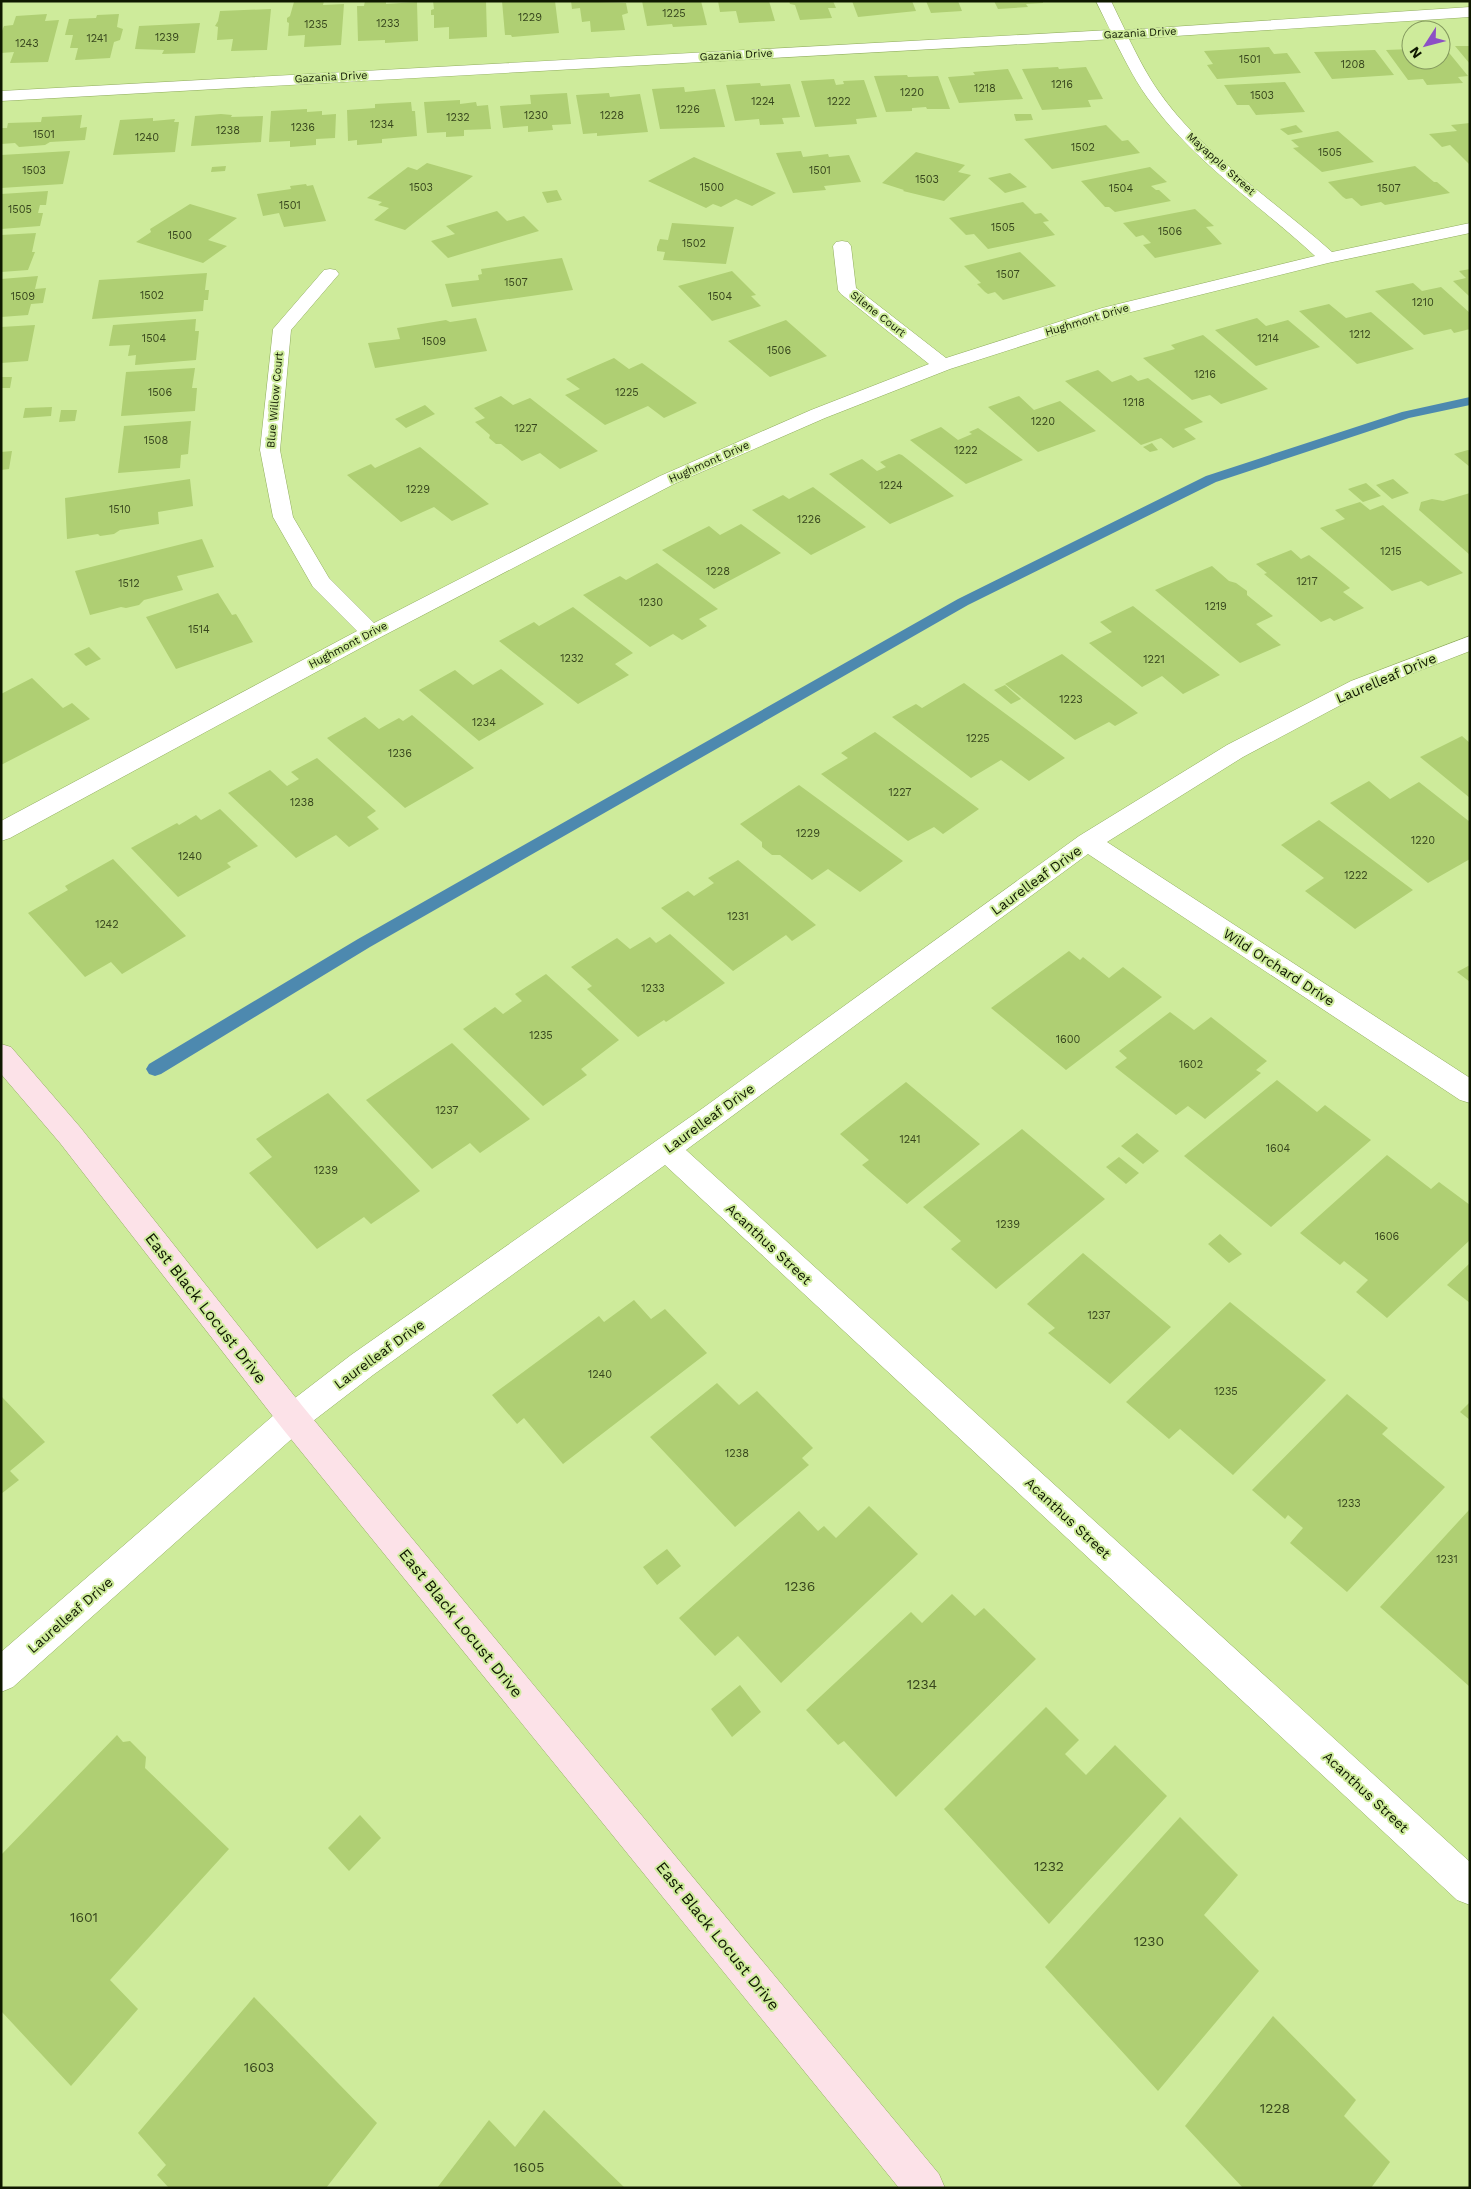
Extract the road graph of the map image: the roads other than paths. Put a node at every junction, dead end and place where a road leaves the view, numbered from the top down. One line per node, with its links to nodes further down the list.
1 (1103, 1): 3 (street, Mayapple Street)
2 (1470, 12): 3 (street, Gazania Drive)
3 (1120, 34): 4 (street, Gazania Drive); 7 (street, Mayapple Street)
4 (1, 96)
5 (1470, 228): 7 (street, Hughmont Drive)
6 (842, 246): 9 (street, Silene Court)
7 (1328, 258): 9 (street, Hughmont Drive)
8 (330, 274): 10 (street, Blue Willow Court)
9 (943, 365): 10 (street, Hughmont Drive)
10 (370, 633): 12 (street, Hughmont Drive)
11 (1470, 643): 13 (street, Laurelleaf Drive)
12 (1, 832)
13 (1088, 842): 15 (street, Wild Orchard Drive); 16 (street, Laurelleaf Drive)
14 (1, 1055): 17 (street, East Black Locust Drive)
15 (1470, 1092)
16 (666, 1149): 17 (street, Laurelleaf Drive); 19 (street, Acanthus Street)
17 (293, 1418): 18 (street, Laurelleaf Drive); 20 (street, East Black Locust Drive)
18 (1, 1675)
19 (1470, 1887)
20 (925, 2188)

